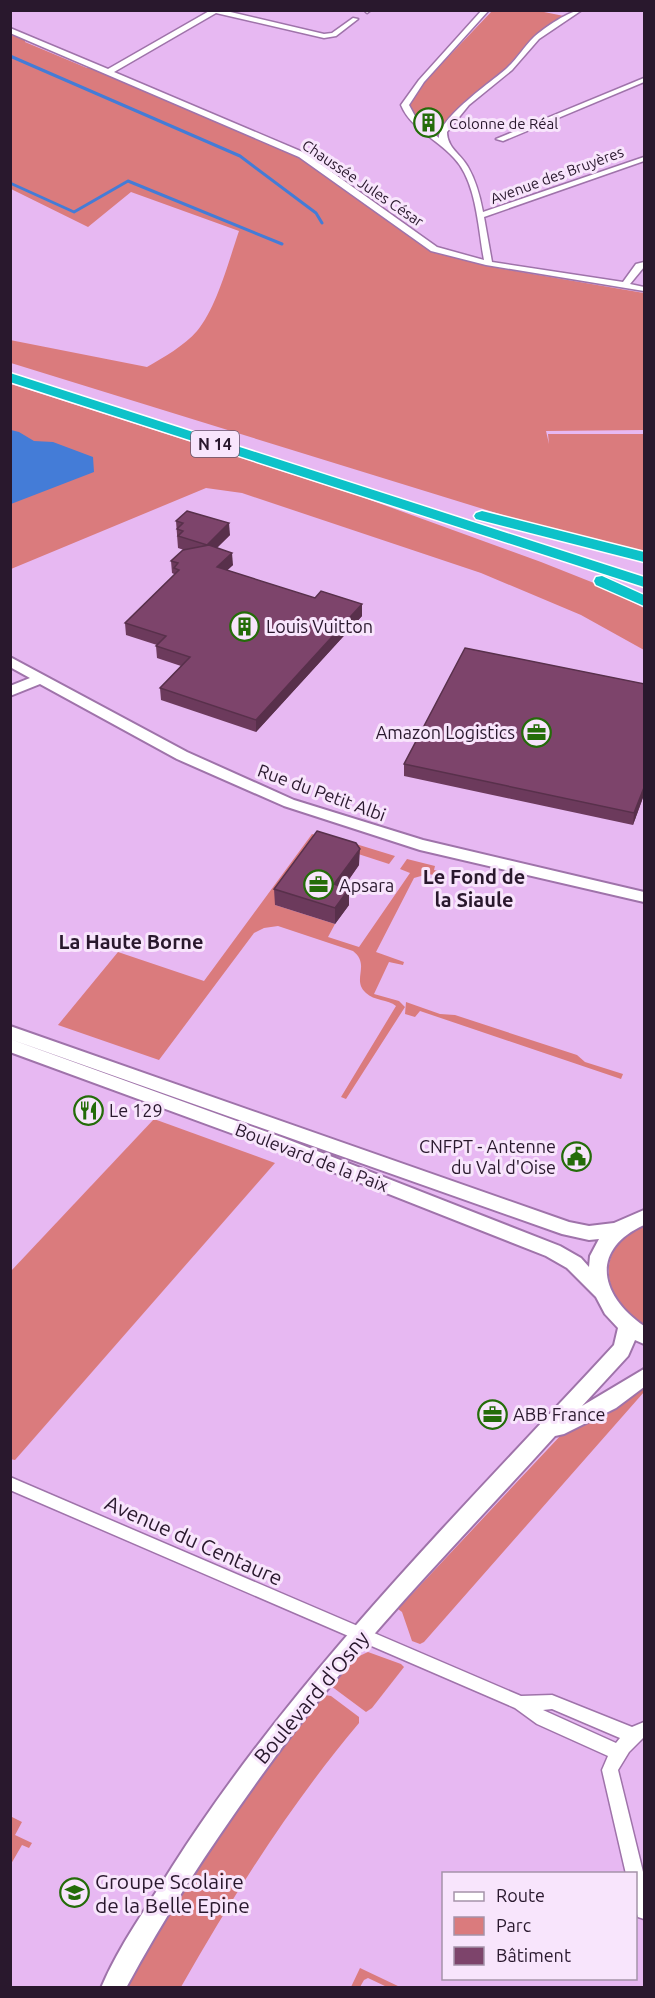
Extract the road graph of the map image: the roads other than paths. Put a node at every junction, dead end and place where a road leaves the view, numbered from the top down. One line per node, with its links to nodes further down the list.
1 (486, 10): 9 (street)
2 (579, 10): 9 (street)
3 (217, 11): 4 (street); 6 (street)
4 (355, 19)
5 (10, 30): 6 (street, Chaussée Jules César)
6 (110, 71): 12 (street, Chaussée Jules César)
7 (645, 80): 8 (street)
8 (500, 140)
9 (448, 147): 11 (street)
10 (645, 159): 11 (street, Avenue des Bruyères)
11 (479, 216): 12 (street)
12 (488, 263): 14 (street, Chaussée Jules César)
13 (645, 264): 14 (street)
14 (625, 285): 15 (street, Chaussée Jules César)
15 (645, 289)
16 (10, 369): 18 (highway, N 14)
17 (10, 377): 18 (highway, N 14)
18 (427, 508): 19 (highway); 20 (highway, N 14); 21 (highway, N 14); 22 (highway)
19 (645, 557)
20 (645, 573)
21 (645, 582)
22 (645, 601)
23 (10, 661): 24 (main road, Rue du Petit Albi)
24 (41, 678): 25 (main road); 26 (main road, Rue du Petit Albi)
25 (10, 692)
26 (645, 897)
27 (10, 1032): 30 (main road, Boulevard de la Paix)
28 (10, 1045): 31 (main road, Boulevard de la Paix)
29 (645, 1217): 30 (main road)
30 (618, 1230): 31 (main road)
31 (601, 1291): 32 (main road, Boulevard de la Paix)
32 (636, 1331): 34 (main road, Boulevard d'Osny)
33 (645, 1377): 34 (main road, Boulevard d'Osny)
34 (545, 1435): 36 (main road, Boulevard d'Osny)
35 (10, 1483): 36 (street, Avenue du Centaure)
36 (361, 1635): 37 (street, Avenue du Centaure); 43 (main road, Boulevard d'Osny)
37 (521, 1704): 38 (street); 39 (street, Avenue du Centaure)
38 (639, 1732): 39 (street)
39 (619, 1753): 40 (street)
40 (634, 1872)
41 (637, 1882): 42 (street)
42 (645, 1911)
43 (113, 1988)

